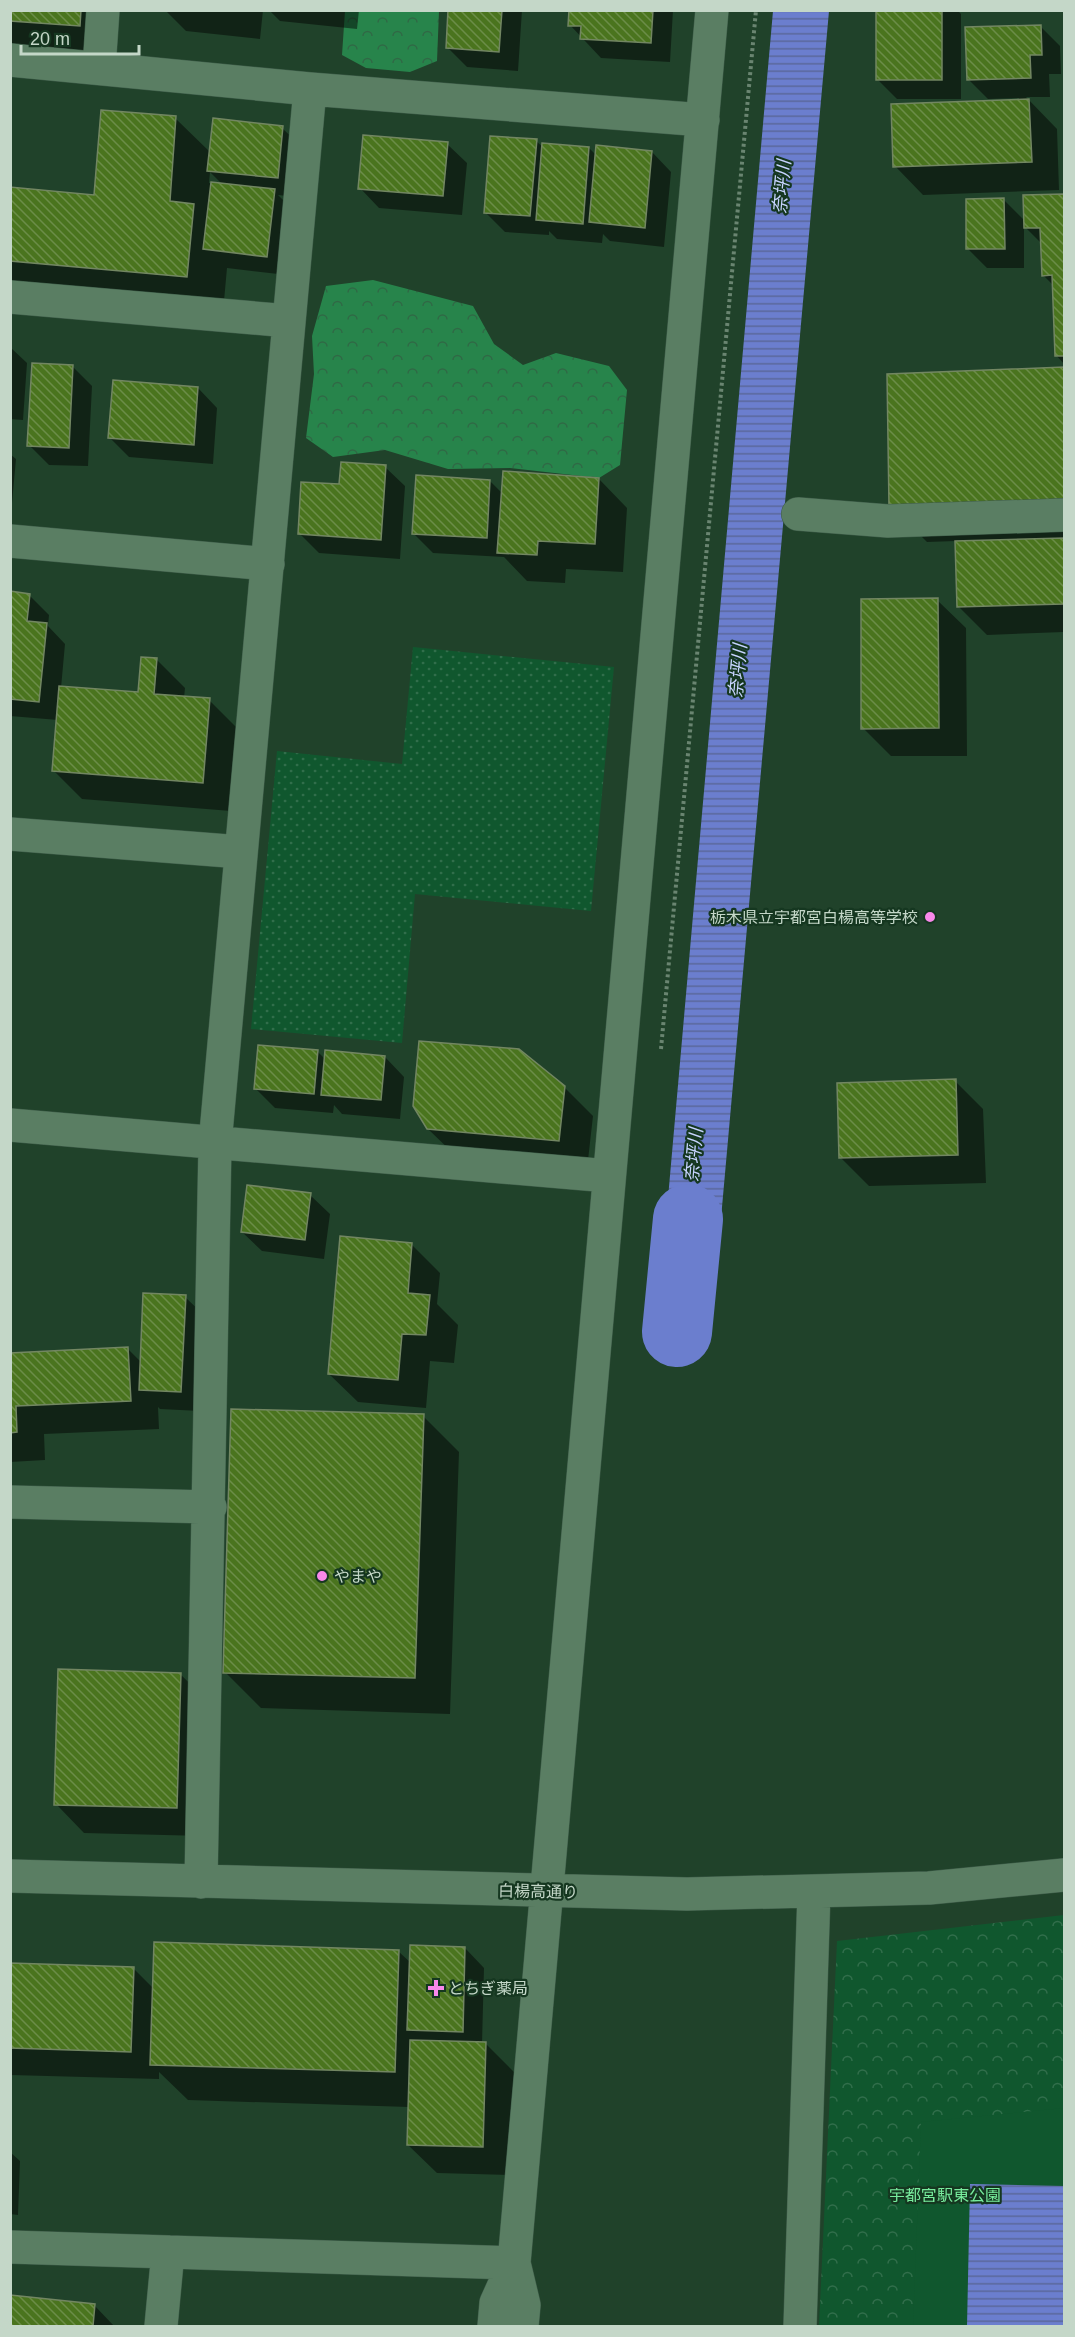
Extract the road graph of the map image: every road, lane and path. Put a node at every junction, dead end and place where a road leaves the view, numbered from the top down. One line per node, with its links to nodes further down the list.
1 (103, 10): 5 (street)
2 (712, 10): 7 (street)
3 (756, 10): 16 (path)
4 (10, 60): 5 (street)
5 (99, 68): 6 (street)
6 (310, 89): 7 (street); 9 (street)
7 (703, 120): 19 (street)
8 (10, 297): 9 (street)
9 (289, 321): 13 (street)
10 (798, 514): 11 (street)
11 (1065, 515)
12 (10, 541): 13 (street)
13 (268, 564): 15 (street)
14 (10, 834): 15 (street)
15 (241, 852): 18 (street)
16 (660, 1057)
17 (10, 1125): 18 (street)
18 (215, 1144): 19 (street); 21 (street)
19 (609, 1176): 25 (street)
20 (10, 1502): 21 (street)
21 (210, 1507): 24 (street)
22 (1065, 1875): 26 (street, 白楊高通り)
23 (10, 1876): 24 (street, 白楊高通り)
24 (201, 1882): 25 (street, 白楊高通り)
25 (547, 1892): 26 (street, 白楊高通り); 29 (street)
26 (814, 1892): 33 (street)
27 (10, 2247): 28 (street)
28 (168, 2252): 29 (street); 30 (street)
29 (514, 2263): 31 (street); 32 (street)
30 (161, 2326)
31 (494, 2326)
32 (522, 2326)
33 (800, 2326)

